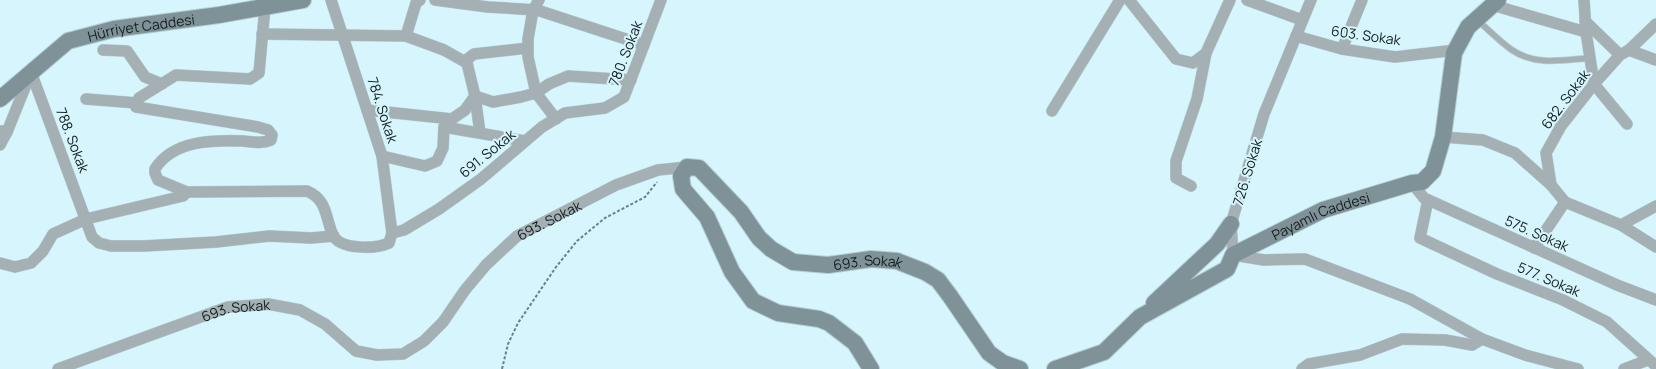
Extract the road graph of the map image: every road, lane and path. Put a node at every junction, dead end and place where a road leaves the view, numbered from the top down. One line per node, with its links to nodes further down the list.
1 (303, 0): 16 (street, Hürriyet Caddesi)
2 (331, 0): 24 (street, 784. Sokak)
3 (435, 0): 4 (street)
4 (447, 0): 15 (street)
5 (661, 0): 25 (street, 780. Sokak)
6 (1120, 0): 46 (street)
7 (1129, 0): 30 (street)
8 (1230, 0): 30 (street)
9 (1247, 0): 17 (street)
10 (1311, 0): 17 (street, 726. Sokak)
11 (1362, 0): 27 (street)
12 (1584, 0): 20 (street)
13 (417, 1): 22 (street)
14 (1495, 3): 18 (street, Payamlı Caddesi); 20 (street)
15 (536, 5): 25 (street); 26 (street)
16 (264, 7): 21 (street); 35 (street, Hürriyet Caddesi)
17 (1302, 20): 23 (street, 726. Sokak)
18 (1476, 20): 29 (street, Payamlı Caddesi); 32 (lane)
19 (1656, 24): 31 (street, 682. Sokak)
20 (1586, 27): 31 (street); 32 (street)
21 (262, 34): 24 (street); 37 (street)
22 (406, 36): 24 (street); 34 (street)
23 (1296, 36): 27 (street, 603. Sokak); 66 (street, 726. Sokak)
24 (343, 37): 45 (street, 784. Sokak)
25 (644, 45): 36 (street, 780. Sokak)
26 (528, 48): 34 (street); 39 (street)
27 (1342, 49): 29 (street, 603. Sokak)
28 (103, 50): 37 (street)
29 (1456, 50): 52 (street, Payamlı Caddesi)
30 (1206, 53): 60 (street)
31 (1625, 53): 33 (street); 38 (street, 682. Sokak)
32 (1590, 58): 38 (street)
33 (1656, 60)
34 (467, 62): 40 (street)
35 (31, 72): 41 (street, Hürriyet Caddesi); 50 (street); 65 (street, 788. Sokak)
36 (631, 80): 39 (street); 44 (street, 780. Sokak)
37 (162, 84): 43 (street)
38 (1594, 84): 49 (street); 59 (street, 682. Sokak)
39 (536, 93): 40 (street); 47 (street)
40 (475, 96): 48 (street); 51 (street)
41 (0, 99)
42 (86, 99): 43 (street)
43 (137, 103): 61 (street)
44 (605, 108): 47 (street, 691. Sokak)
45 (367, 110): 48 (street); 55 (street, 784. Sokak)
46 (1052, 111)
47 (556, 119): 53 (street, 691. Sokak)
48 (448, 123): 51 (street); 55 (street)
49 (1627, 124)
50 (3, 132): 54 (street)
51 (480, 133): 53 (street)
52 (1442, 137): 58 (street, Payamlı Caddesi); 59 (street)
53 (525, 142): 68 (street, 691. Sokak)
54 (0, 146)
55 (382, 156): 68 (street, 784. Sokak)
56 (687, 167): 57 (street, 693. Sokak); 80 (street); 81 (street, 693. Sokak)
57 (658, 170): 78 (street, 693. Sokak); 79 (path)
58 (1412, 183): 62 (street, 575. Sokak); 72 (street, Payamlı Caddesi)
59 (1551, 185): 63 (street)
60 (1191, 186)
61 (186, 192): 65 (street); 69 (street)
62 (1428, 200): 71 (street, 575. Sokak); 77 (street, 577. Sokak)
63 (1565, 202): 67 (street); 71 (street)
64 (1656, 206): 67 (street)
65 (86, 219): 69 (street, 788. Sokak); 73 (street)
66 (1231, 224): 72 (street); 75 (street, 726. Sokak)
67 (1621, 225): 70 (street)
68 (392, 233): 69 (street)
69 (334, 236)
70 (1656, 247)
71 (1534, 248): 74 (street, 575. Sokak)
72 (1233, 255): 75 (street); 76 (street)
73 (0, 263)
74 (1656, 300)
75 (1140, 317): 82 (street)
76 (1482, 339): 83 (street); 84 (street)
77 (1652, 363): 85 (street)
78 (58, 369)
79 (502, 369)
80 (871, 369)
81 (1020, 369)
82 (1055, 369)
83 (1302, 369)
84 (1578, 369)
85 (1624, 369)

